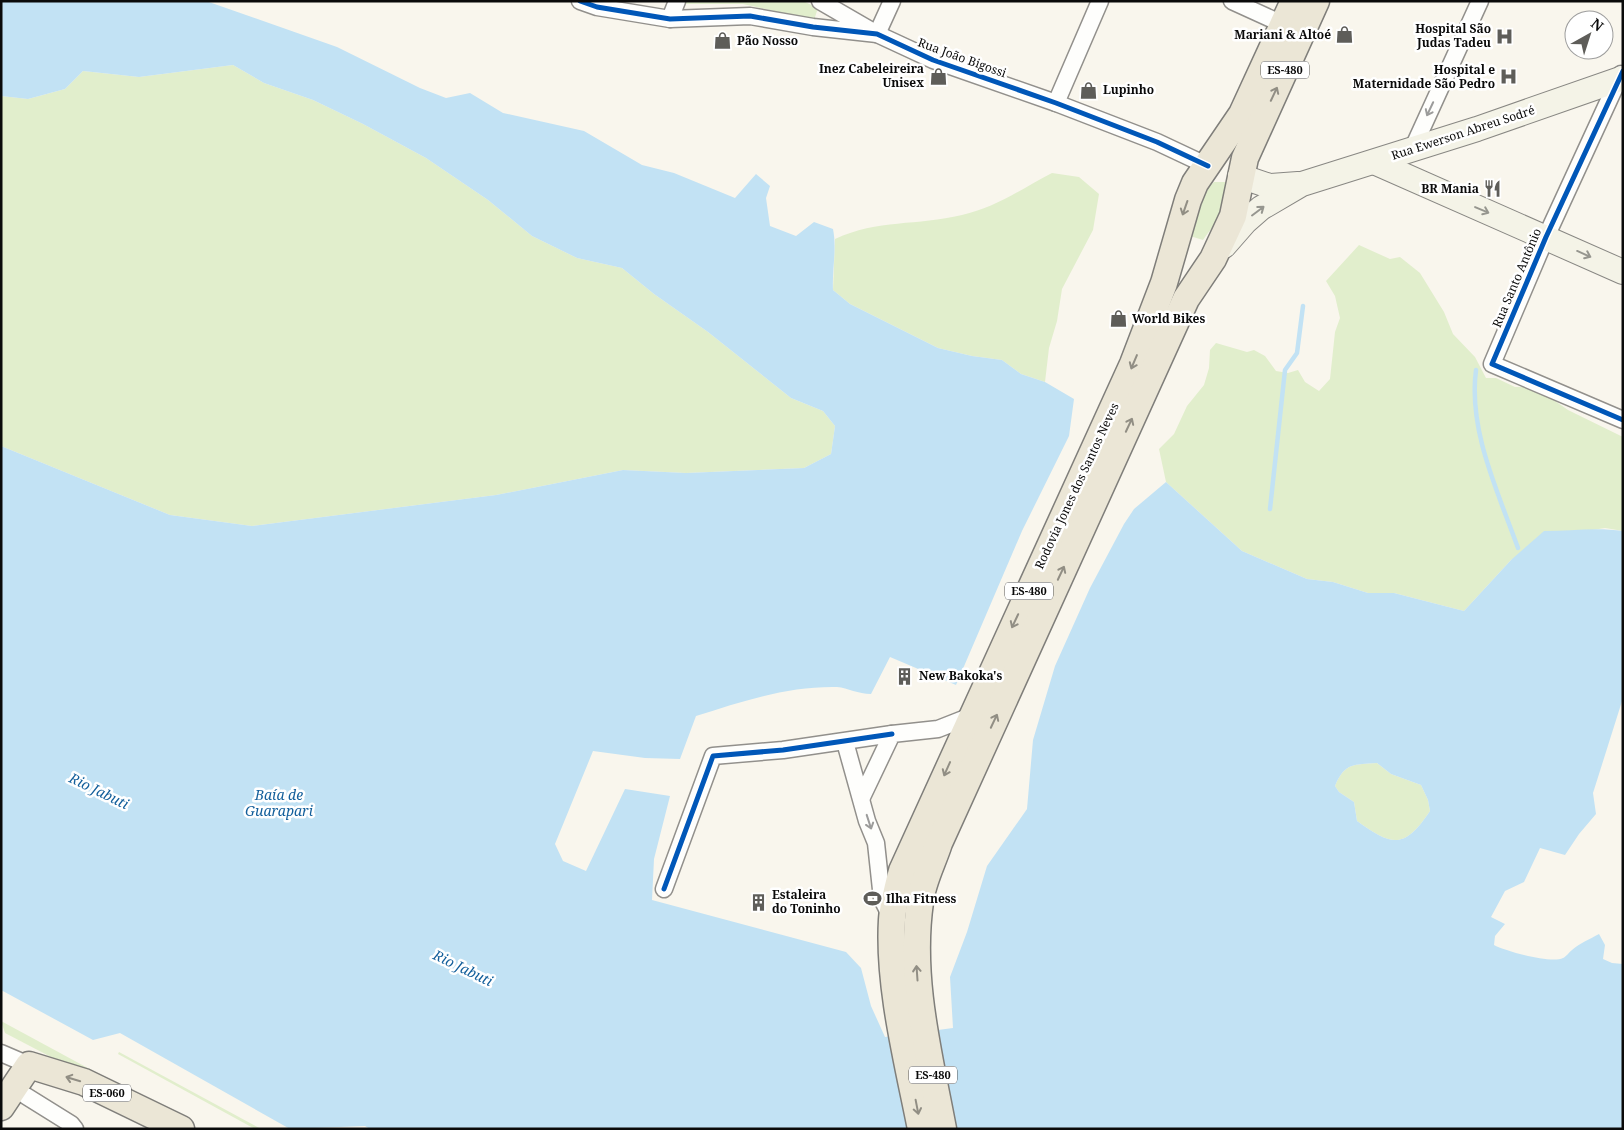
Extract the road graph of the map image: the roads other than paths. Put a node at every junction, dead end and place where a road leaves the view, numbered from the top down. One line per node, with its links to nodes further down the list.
1 (580, 1): 10 (street, Rua João Bigossi)
2 (678, 1): 10 (street)
3 (820, 1): 12 (street)
4 (892, 1): 12 (street)
5 (1100, 1): 14 (street)
6 (1232, 1): 11 (street)
7 (1294, 1): 11 (main road, Rodovia Jones dos Santos Neves / ES-480)
8 (1316, 1): 11 (main road, Rodovia Jones dos Santos Neves / ES-480)
9 (1480, 1): 15 (street, one-way to 15)
10 (662, 17): 12 (street, Rua João Bigossi)
11 (1293, 29): 17 (main road, Rodovia Jones dos Santos Neves / ES-480); 18 (main road, Rodovia Jones dos Santos Neves / ES-480, one-way to 11)
12 (876, 34): 14 (street, Rua João Bigossi)
13 (1621, 80): 15 (main road, Rua Ewerson Abreu Sodré); 20 (street, Rua Santo Antônio)
14 (1056, 103): 17 (street, Rua João Bigossi)
15 (1412, 150): 16 (main road, Rua Ewerson Abreu Sodré)
16 (1374, 162): 19 (main road, Rua Ewerson Abreu Sodré); 20 (main road, one-way to 20)
17 (1208, 166): 18 (main road); 24 (main road, Rodovia Jones dos Santos Neves / ES-480, one-way to 24)
18 (1240, 176): 19 (main road, Rua Ewerson Abreu Sodré); 21 (main road, Rodovia Jones dos Santos Neves / ES-480)
19 (1302, 184): 21 (main road, Rua Ewerson Abreu Sodré, one-way to 19)
20 (1546, 237): 22 (main road, one-way to 22); 23 (street, Rua Santo Antônio)
21 (1213, 259): 30 (main road, Rodovia Jones dos Santos Neves / ES-480, one-way to 21)
22 (1623, 272)
23 (1623, 420)
24 (971, 716): 25 (street); 29 (main road, Rodovia Jones dos Santos Neves / ES-480, one-way to 29)
25 (892, 734): 26 (street); 27 (street)
26 (845, 742): 27 (street); 28 (street)
27 (862, 797): 29 (street, one-way to 29)
28 (664, 889)
29 (892, 919): 30 (main road, Rodovia Jones dos Santos Neves / ES-480)
30 (912, 1023): 37 (main road, Rodovia Jones dos Santos Neves / ES-480, one-way to 37); 38 (main road, Rodovia Jones dos Santos Neves / ES-480)
31 (1, 1053): 32 (street)
32 (29, 1066): 34 (main road); 36 (main road, ES-060, one-way to 32)
33 (26, 1096): 35 (street)
34 (1, 1107)
35 (75, 1129)
36 (181, 1129)
37 (921, 1129)
38 (943, 1129)

